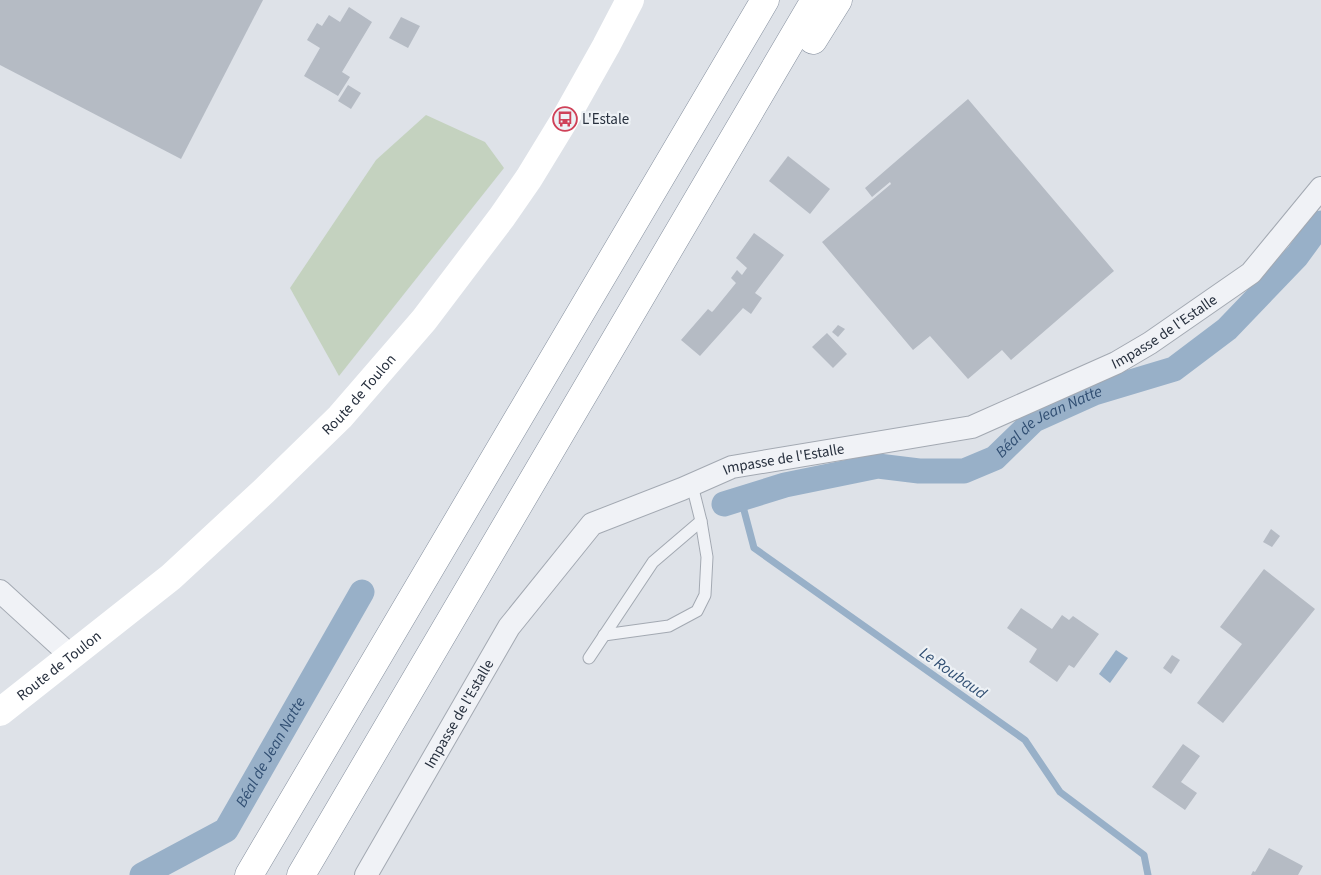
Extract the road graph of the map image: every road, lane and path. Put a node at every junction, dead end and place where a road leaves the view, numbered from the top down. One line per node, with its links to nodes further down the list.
1 (630, 0): 13 (main road, Route de Toulon)
2 (744, 0): 9 (main road)
3 (765, 0): 9 (main road)
4 (815, 0): 7 (main road)
5 (838, 0): 7 (main road)
6 (1321, 188): 8 (street, Impasse de l'Estalle)
7 (601, 363): 17 (main road)
8 (692, 485): 10 (lane); 18 (street, Impasse de l'Estalle)
9 (473, 497): 16 (main road)
10 (701, 521): 12 (lane); 12 (lane)
11 (0, 591): 13 (street)
12 (604, 635): 14 (lane)
13 (71, 656): 15 (main road, Route de Toulon)
14 (589, 658)
15 (0, 712)
16 (249, 875)
17 (301, 875)
18 (366, 875)

